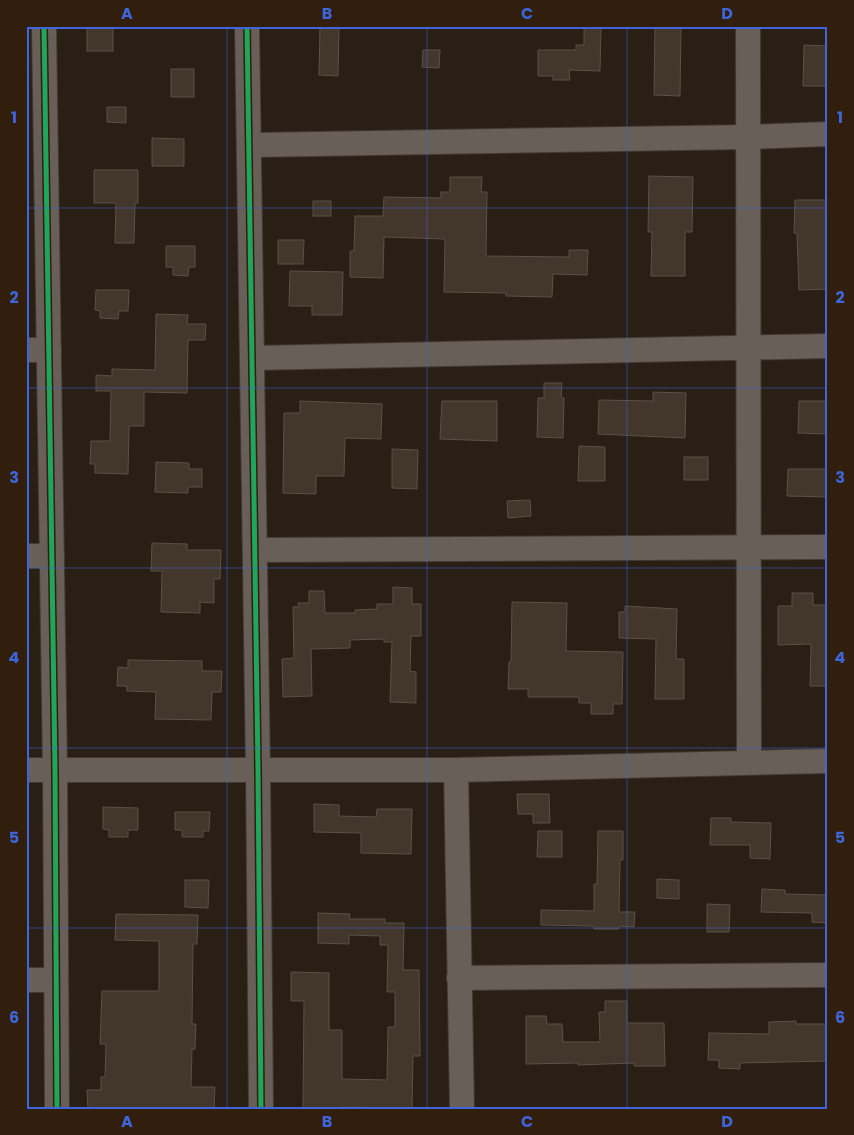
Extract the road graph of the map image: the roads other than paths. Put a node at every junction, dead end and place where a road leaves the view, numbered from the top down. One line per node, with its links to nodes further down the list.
1 (44, 26): 6 (street)
2 (247, 26): 7 (street)
3 (748, 26): 5 (street)
4 (828, 134): 5 (street)
5 (748, 137): 7 (street); 9 (street)
6 (36, 142): 10 (street)
7 (248, 145): 11 (street)
8 (828, 346): 9 (street)
9 (748, 348): 11 (street); 13 (street)
10 (38, 350): 16 (street)
11 (252, 358): 14 (street)
12 (828, 547): 13 (street)
13 (748, 548): 14 (street); 18 (street)
14 (254, 550): 19 (street)
15 (26, 556): 16 (street)
16 (52, 556): 22 (street)
17 (828, 761): 18 (street)
18 (749, 762): 21 (street)
19 (258, 769): 21 (street); 22 (street); 28 (street)
20 (26, 770): 22 (street)
21 (456, 770): 24 (street)
22 (55, 771): 26 (street)
23 (828, 975): 24 (street)
24 (459, 978): 29 (street)
25 (26, 980): 26 (street)
26 (56, 980): 27 (street)
27 (57, 1109)
28 (261, 1109)
29 (462, 1109)

